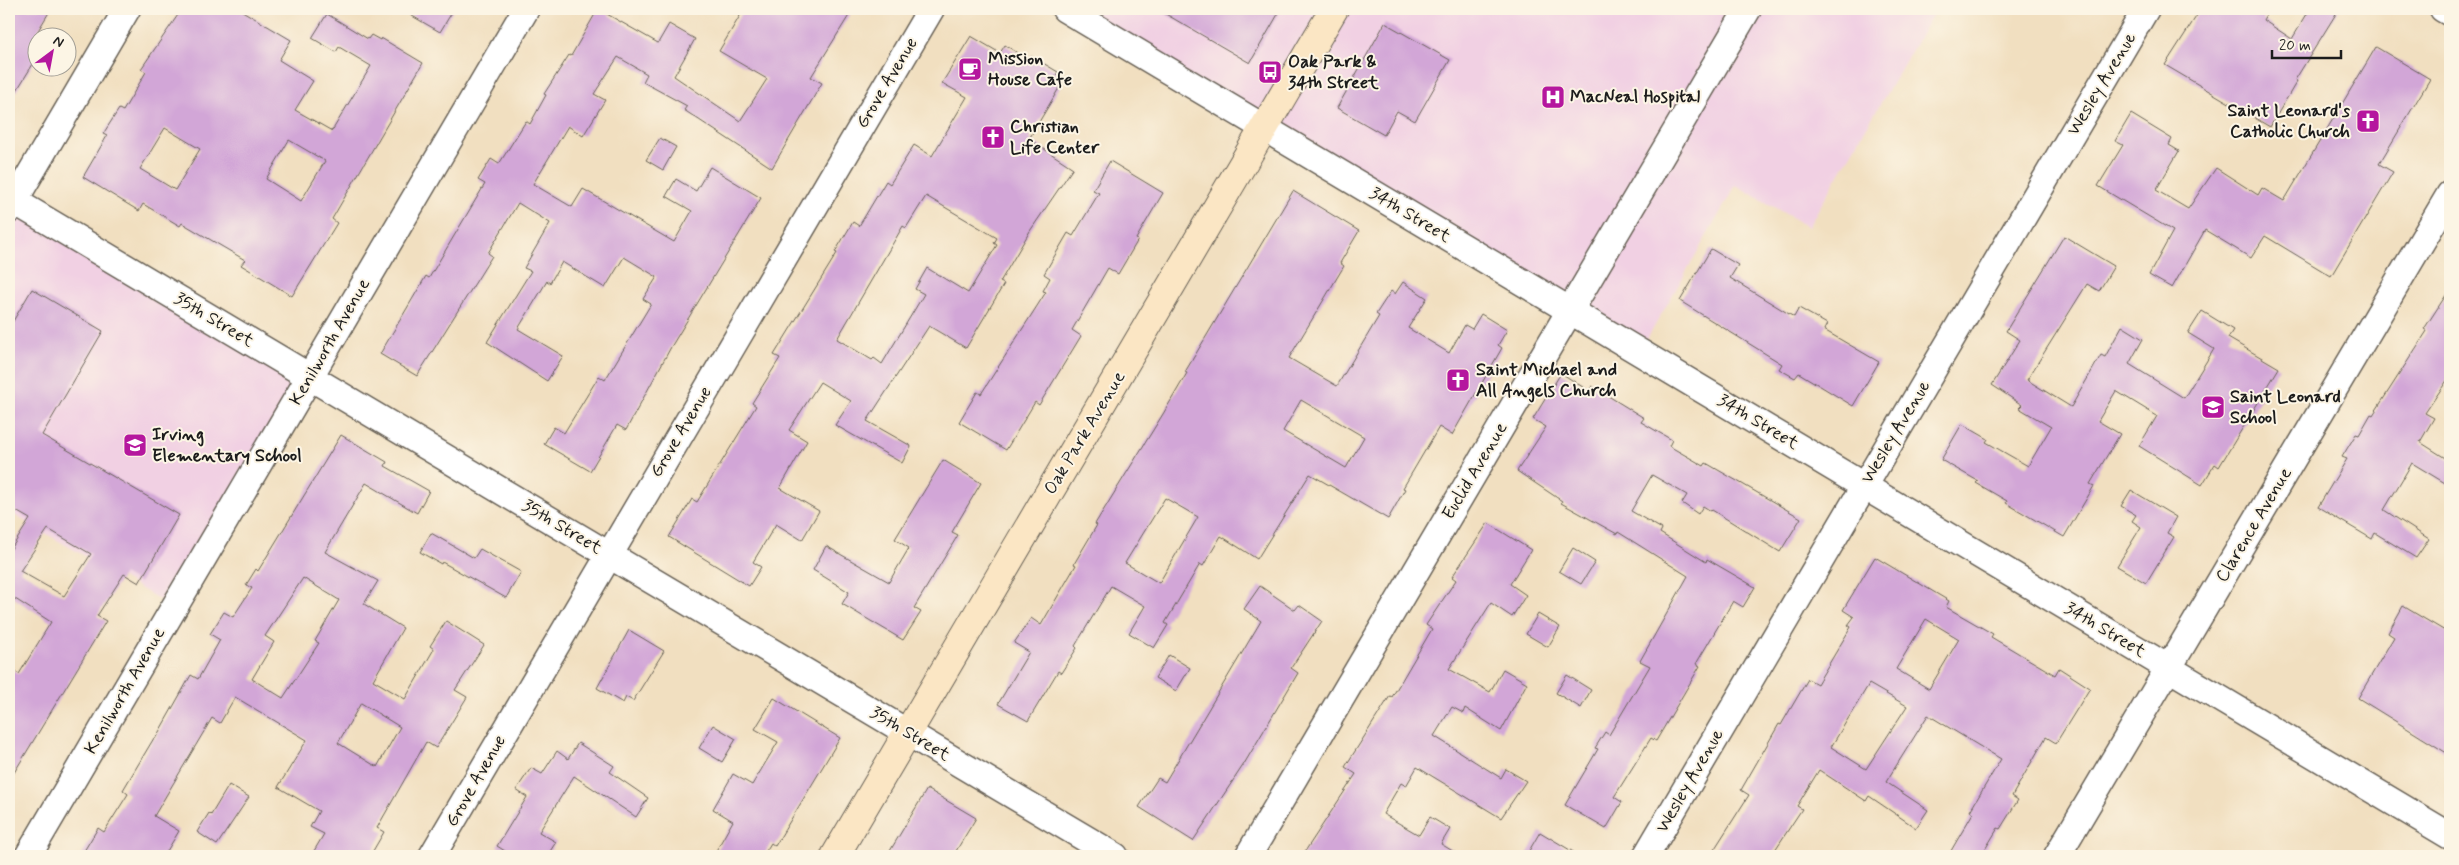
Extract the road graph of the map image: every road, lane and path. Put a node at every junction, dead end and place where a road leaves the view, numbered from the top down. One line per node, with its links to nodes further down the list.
1 (127, 9): 12 (street)
2 (526, 9): 14 (street, Kenilworth Avenue)
3 (931, 9): 16 (street, Grove Avenue)
4 (1065, 9): 10 (street, 34th Street)
5 (1334, 9): 10 (street, Oak Park Avenue)
6 (1748, 9): 13 (street, Euclid Avenue)
7 (2146, 9): 15 (street, Wesley Avenue)
8 (2443, 9): 9 (street)
9 (2450, 13)
10 (1264, 128): 13 (street, 34th Street); 18 (street, Oak Park Avenue)
11 (2450, 194): 17 (street, Clarence Avenue)
12 (10, 203): 14 (street, 35th Street)
13 (1570, 310): 15 (street, 34th Street); 24 (street, Euclid Avenue)
14 (309, 377): 16 (street, 35th Street); 20 (street, Kenilworth Avenue)
15 (1864, 486): 17 (street, 34th Street); 25 (street, Wesley Avenue)
16 (608, 555): 18 (street, 35th Street); 21 (street, Grove Avenue)
17 (2169, 668): 19 (street, 34th Street); 26 (street, Clarence Avenue)
18 (908, 733): 22 (street, Oak Park Avenue); 23 (street, 35th Street)
19 (2450, 836)
20 (28, 856)
21 (432, 856)
22 (835, 856)
23 (1115, 856)
24 (1248, 856)
25 (1646, 856)
26 (2057, 856)

